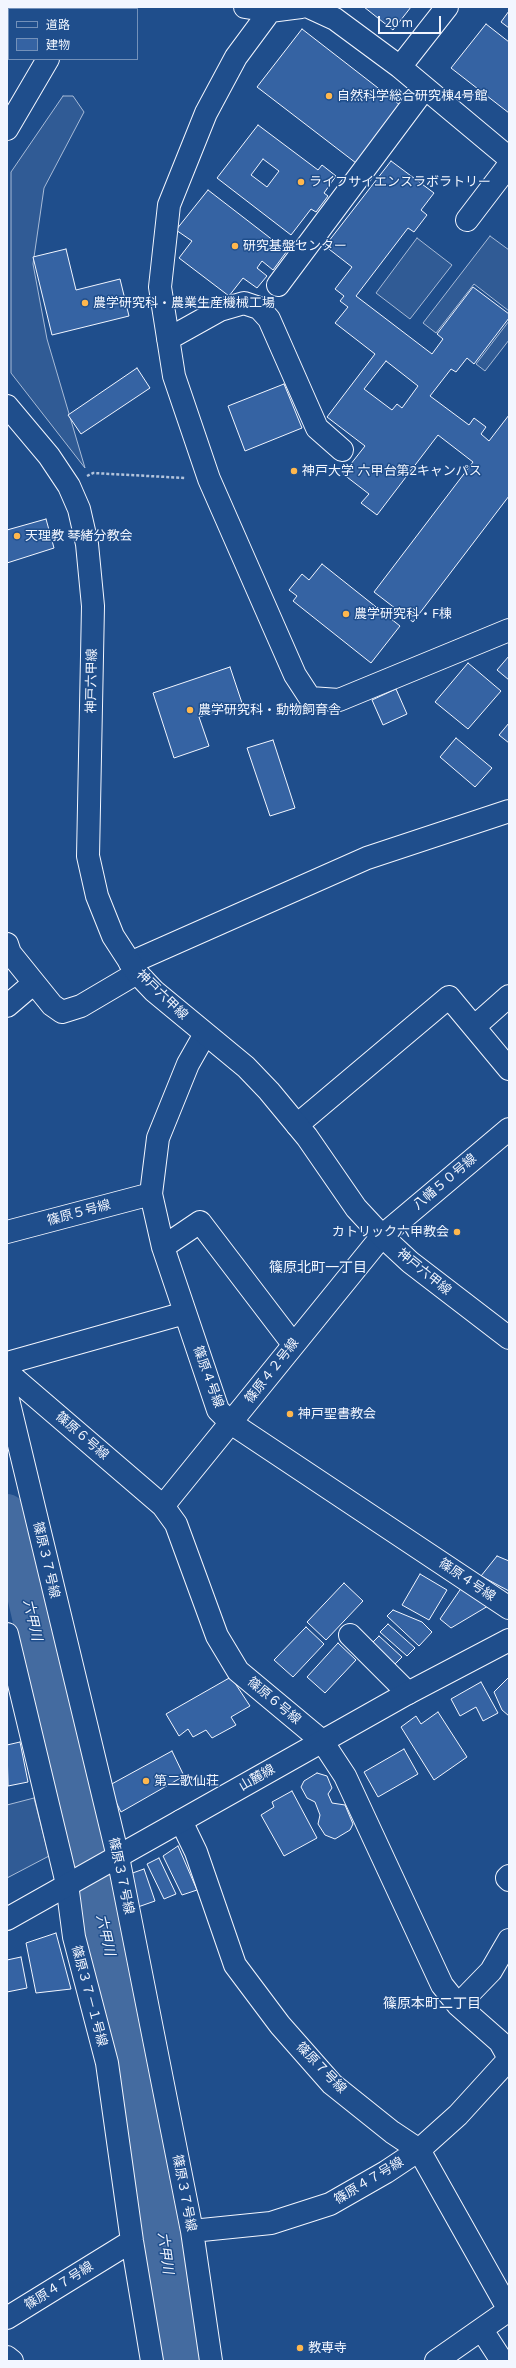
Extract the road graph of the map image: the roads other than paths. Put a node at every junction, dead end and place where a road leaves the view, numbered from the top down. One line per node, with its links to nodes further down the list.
1 (245, 7): 5 (street)
2 (301, 7): 5 (street)
3 (309, 7): 7 (street)
4 (447, 7): 7 (street)
5 (271, 9): 14 (street)
6 (47, 60): 9 (street)
7 (400, 67): 8 (street)
8 (425, 88): 10 (street); 13 (street)
9 (7, 129)
10 (509, 158)
11 (509, 165): 12 (street)
12 (467, 220)
13 (278, 285)
14 (168, 340): 16 (street); 17 (street)
15 (7, 406): 20 (street, 神戸六甲線)
16 (342, 450)
17 (509, 630)
18 (509, 811): 20 (street)
19 (7, 944): 21 (street)
20 (134, 968): 21 (street); 25 (street, 神戸六甲線)
21 (34, 983): 23 (street)
22 (509, 996): 24 (street)
23 (7, 1006)
24 (474, 1027): 26 (street); 27 (street)
25 (204, 1034): 27 (street, 神戸六甲線); 29 (street, 篠原４号線)
26 (509, 1069)
27 (297, 1124): 31 (street, 神戸六甲線)
28 (509, 1129): 31 (street, 八幡５０号線)
29 (151, 1194): 30 (street, 篠原５号線); 32 (street, 篠原４号線)
30 (7, 1232)
31 (382, 1236): 34 (street, 神戸六甲線); 35 (street, 篠原４２号線)
32 (163, 1247): 33 (street, 篠原４号線); 35 (street)
33 (185, 1314): 36 (street); 39 (street, 篠原４号線)
34 (509, 1338)
35 (293, 1344): 39 (street, 篠原４２号線)
36 (7, 1363)
37 (7, 1372): 40 (street, 篠原６号線)
38 (7, 1396): 48 (street, 篠原３７号線)
39 (231, 1424): 40 (street, 篠原４２号線); 41 (street, 篠原４号線)
40 (162, 1506): 46 (street, 篠原６号線)
41 (509, 1608)
42 (7, 1634): 51 (street, 篠原３７－１号線)
43 (350, 1636): 45 (street)
44 (509, 1640): 45 (street, 山麓線)
45 (408, 1693): 46 (street, 山麓線)
46 (322, 1742): 47 (street, 山麓線); 54 (street, 篠原６号線)
47 (181, 1821): 48 (street, 山麓線); 56 (street, 篠原７号線)
48 (118, 1856): 51 (street, 山麓線); 57 (street, 篠原３７号線)
49 (509, 1876): 50 (street)
50 (509, 1880)
51 (67, 1884): 52 (street, 山麓線); 58 (street, 篠原３７－１号線)
52 (7, 1919)
53 (509, 1940): 54 (street)
54 (458, 2005): 55 (street, 篠原６号線)
55 (509, 2059): 56 (street, 篠原４７号線)
56 (419, 2150): 57 (street, 篠原４７号線); 59 (street, 篠原７号線)
57 (192, 2231): 65 (street, 篠原３７号線)
58 (132, 2241): 60 (street, 篠原４７号線); 64 (street, 篠原３７－１号線)
59 (509, 2310): 61 (street)
60 (7, 2318)
61 (482, 2330): 66 (street); 67 (street)
62 (7, 2357): 63 (street)
63 (12, 2361)
64 (152, 2361)
65 (211, 2361)
66 (436, 2361)
67 (502, 2361)

